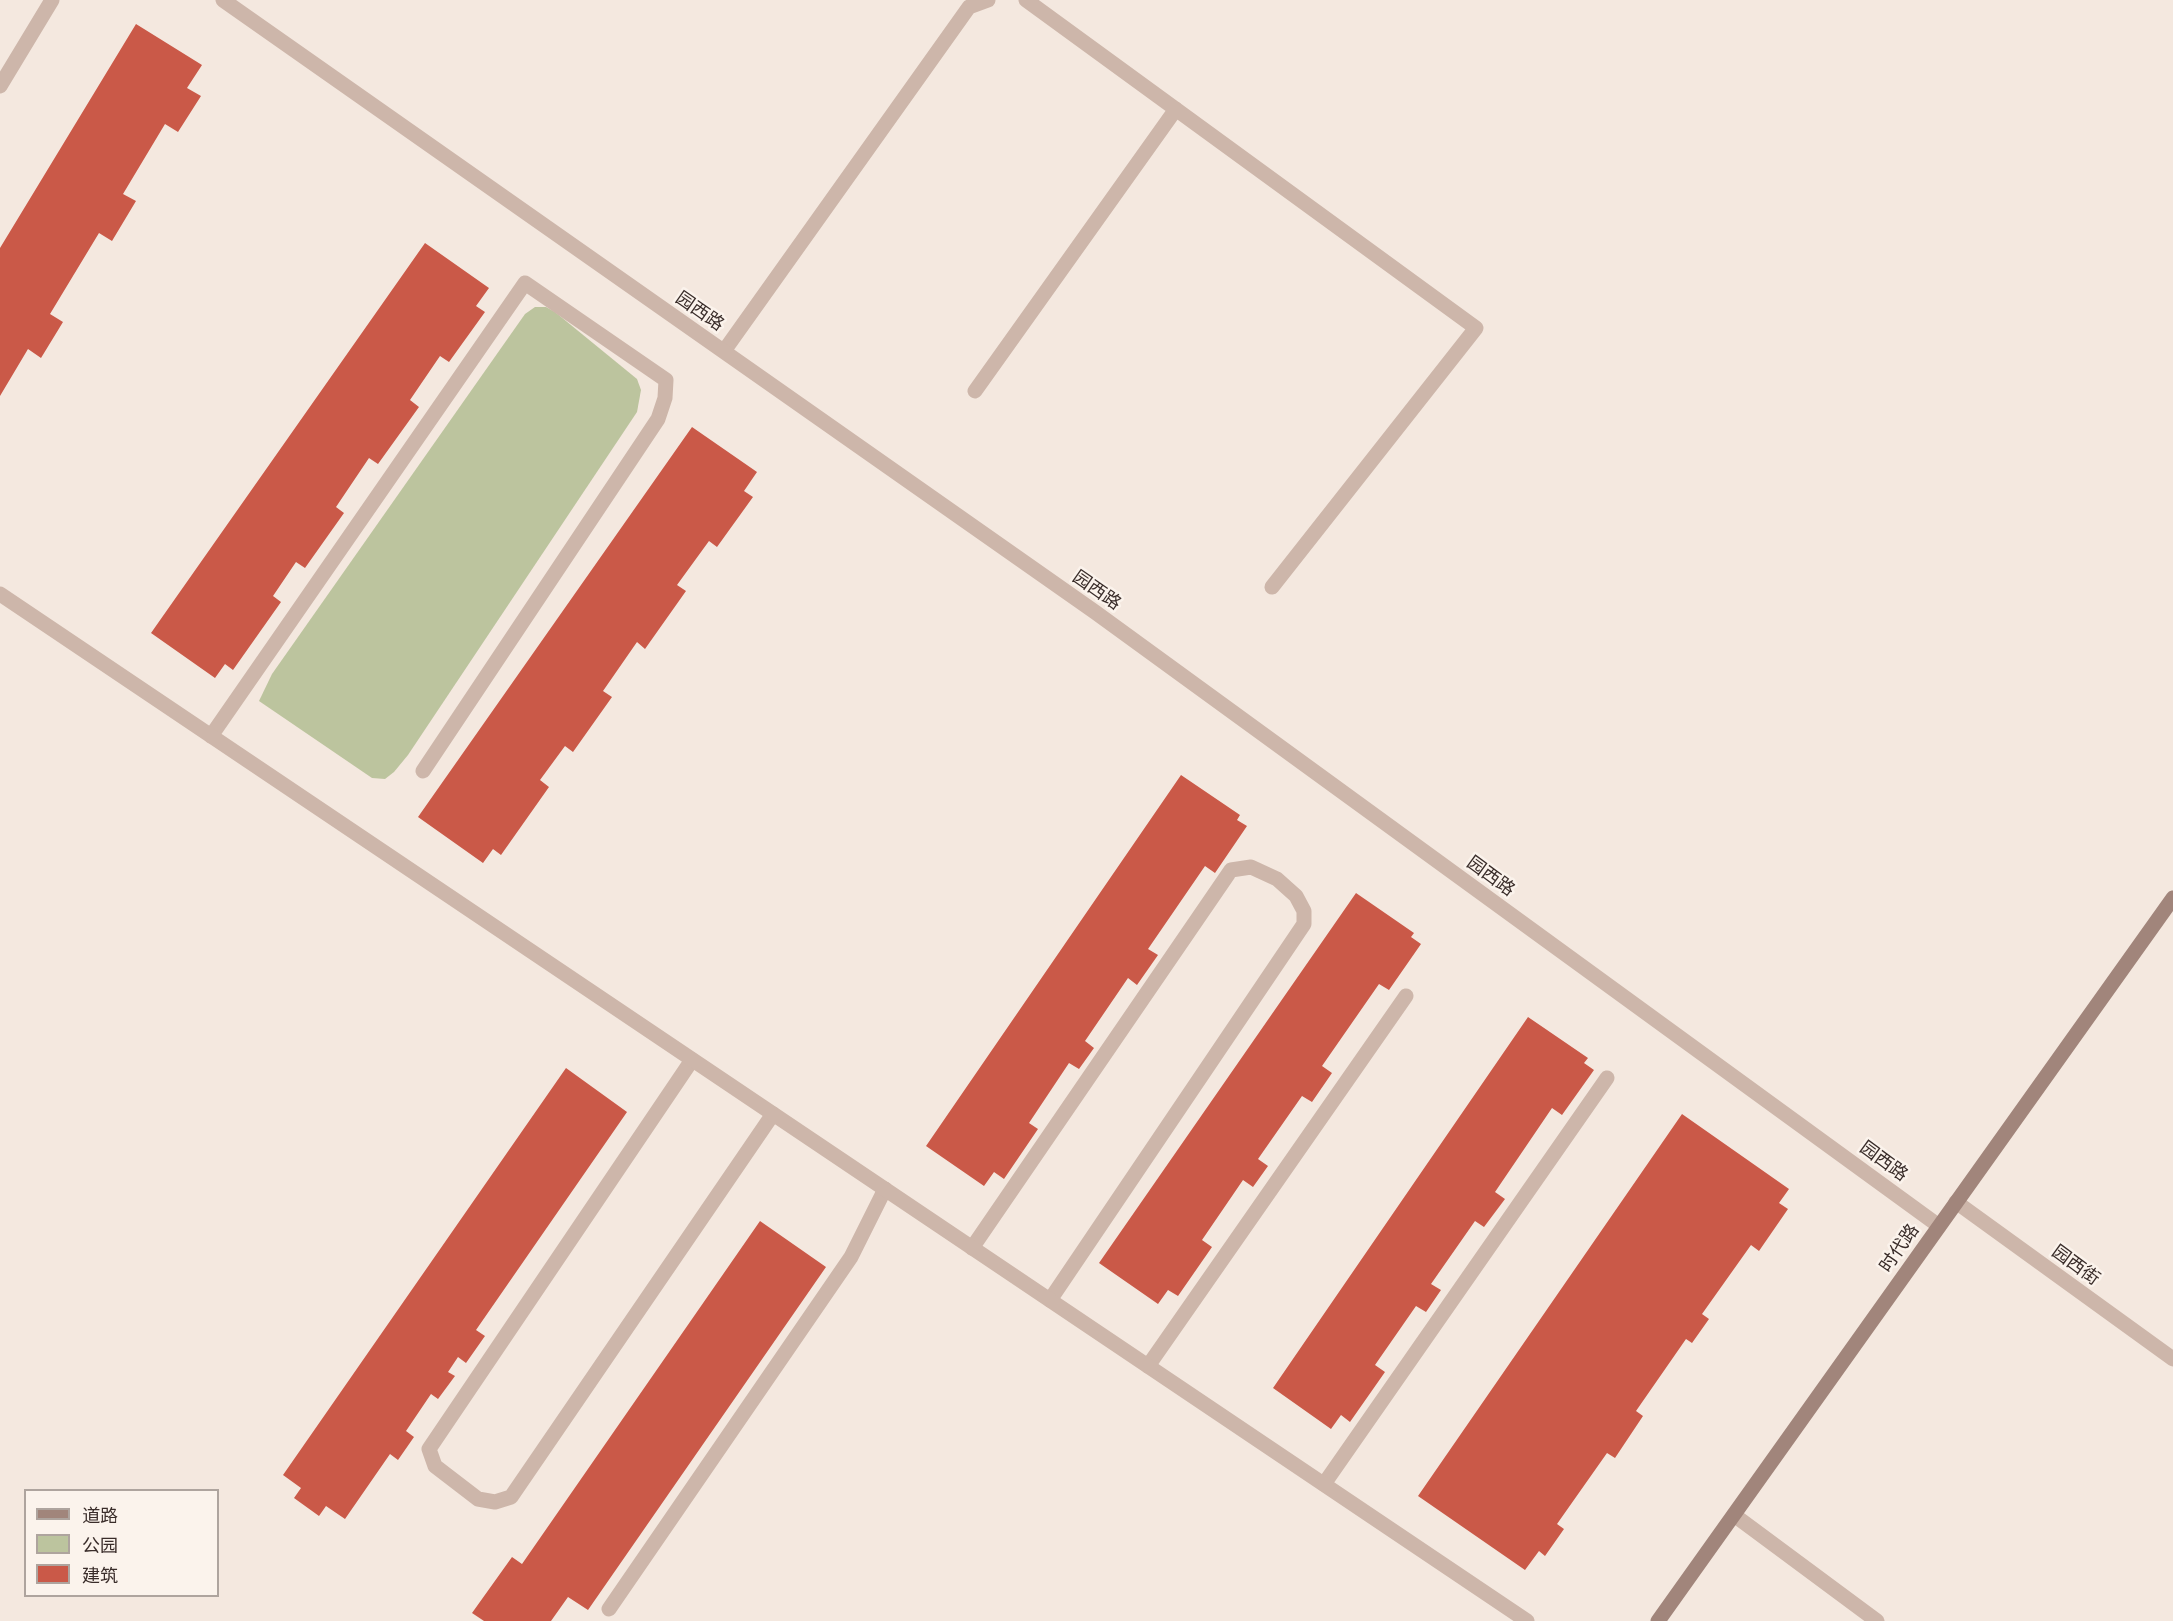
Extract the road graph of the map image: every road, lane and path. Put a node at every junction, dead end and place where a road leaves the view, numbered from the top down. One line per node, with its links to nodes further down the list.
1 (52, 0): 5 (street)
2 (224, 0): 7 (street, 园西路)
3 (988, 0): 7 (street)
4 (1026, 0): 6 (street)
5 (0, 86)
6 (1176, 109): 8 (street); 9 (street)
7 (724, 351): 20 (street, 园西路)
8 (975, 391)
9 (1272, 587)
10 (0, 594): 11 (street)
11 (211, 736): 12 (street); 15 (street)
12 (423, 771)
13 (2173, 898): 19 (street, 时代路)
14 (1406, 996): 24 (street)
15 (692, 1060): 17 (street); 17 (street)
16 (1607, 1078): 25 (street)
17 (773, 1114): 18 (street)
18 (885, 1189): 21 (street); 27 (street)
19 (1956, 1202): 20 (street, 时代路); 23 (street, 园西街)
20 (1940, 1226): 26 (street, 时代路)
21 (972, 1248): 22 (street); 22 (street)
22 (1050, 1300): 24 (street)
23 (2173, 1359)
24 (1148, 1366): 25 (street)
25 (1324, 1484): 28 (street)
26 (1734, 1515): 29 (street, 时代路); 30 (street)
27 (609, 1609)
28 (1527, 1621)
29 (1658, 1621)
30 (1877, 1621)

